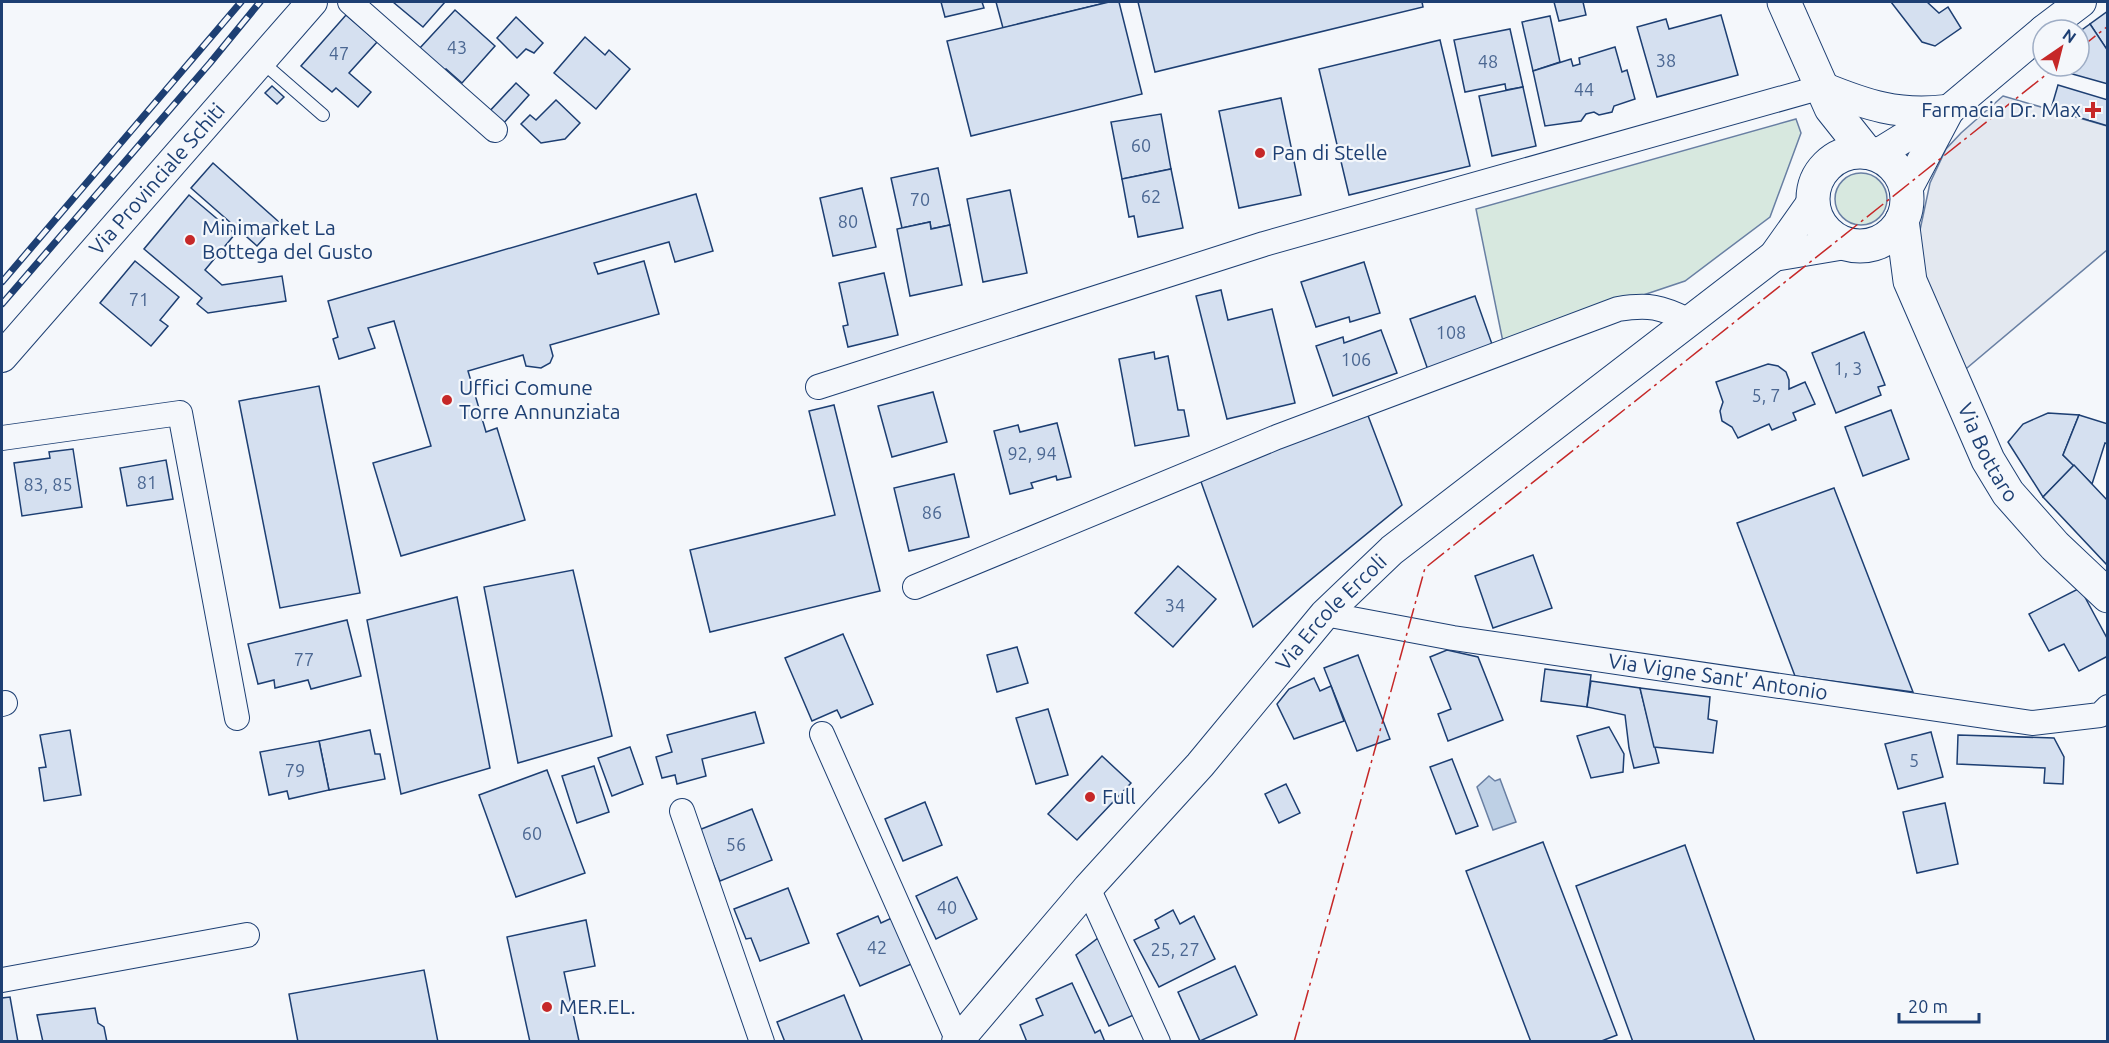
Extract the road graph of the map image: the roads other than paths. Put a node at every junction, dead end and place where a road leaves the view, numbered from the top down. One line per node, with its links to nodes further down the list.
1 (312, 2): 7 (street, Via Provinciale Schiti)
2 (350, 2): 11 (street)
3 (1784, 2): 8 (main road)
4 (2081, 2): 5 (street)
5 (2061, 18)
6 (2031, 42): 9 (street)
7 (261, 60): 10 (lane); 20 (street, Via Provinciale Schiti)
8 (1827, 97): 9 (street); 12 (main road); 13 (main road); 21 (street)
9 (1949, 110): 12 (street); 15 (street)
10 (323, 115)
11 (495, 130)
12 (1871, 154): 13 (main road); 15 (main road)
13 (1824, 169): 14 (main road)
14 (1813, 201): 16 (main road); 17 (street, Via Ercole Ercoli)
15 (1904, 206): 16 (main road); 18 (main road, Via Bottaro)
16 (1856, 245): 17 (street, Via Ercole Ercoli); 18 (main road, Via Bottaro)
17 (1774, 256): 19 (street, Via Ercole Ercoli)
18 (1910, 281): 24 (main road, Via Bottaro)
19 (1688, 320): 23 (street); 25 (street, Via Ercole Ercoli)
20 (2, 357)
21 (818, 387)
22 (2, 438): 27 (street)
23 (915, 587)
24 (2108, 596)
25 (1325, 614): 26 (street, Via Vigne Sant' Antonio); 30 (street, Via Ercole Ercoli)
26 (2108, 707)
27 (237, 718)
28 (822, 734): 34 (street)
29 (682, 811): 33 (street)
30 (1088, 888): 34 (street, Via Ercole Ercoli); 35 (street)
31 (247, 935): 32 (street)
32 (2, 980)
33 (762, 1041)
34 (957, 1041)
35 (1158, 1041)

